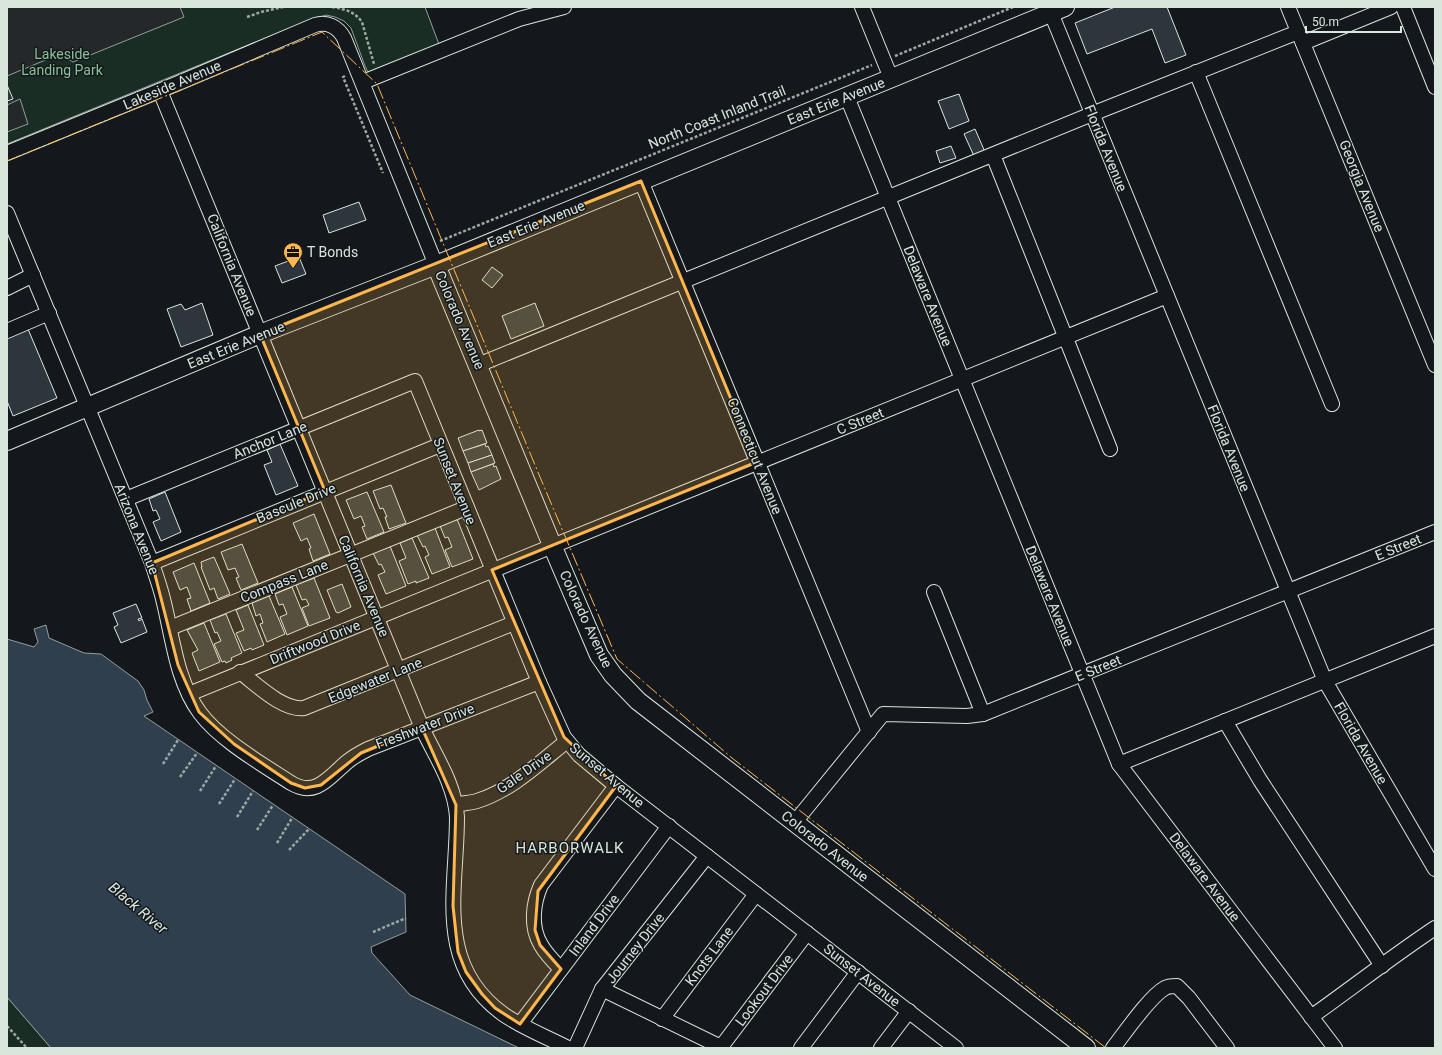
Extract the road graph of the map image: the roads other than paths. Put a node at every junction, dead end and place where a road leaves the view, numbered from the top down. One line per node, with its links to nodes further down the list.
1 (564, 7): 10 (street)
2 (862, 7): 11 (street)
3 (1288, 7): 8 (street, Georgia Avenue)
4 (1391, 7): 8 (street)
5 (1403, 7): 12 (street)
6 (1058, 10): 11 (main road, East Erie Avenue); 15 (street, Florida Avenue)
7 (336, 28): 10 (street, Colorado Avenue); 13 (street, Lakeside Avenue)
8 (1301, 37): 9 (street); 31 (street, Georgia Avenue)
9 (1196, 72): 15 (street); 34 (street)
10 (360, 76): 21 (street, Colorado Avenue)
11 (891, 78): 14 (main road, East Erie Avenue)
12 (1435, 86)
13 (160, 91): 16 (street, Lakeside Avenue); 28 (street, California Avenue)
14 (847, 97): 18 (main road, East Erie Avenue); 19 (street, Delaware Avenue)
15 (1092, 114): 17 (street); 25 (street, Florida Avenue)
16 (7, 153)
17 (992, 155): 19 (street); 29 (street)
18 (642, 181): 21 (main road, East Erie Avenue); 23 (street, Connecticut Avenue)
19 (888, 198): 23 (street); 32 (street, Delaware Avenue)
20 (7, 213): 22 (street, Arizona Avenue)
21 (436, 265): 28 (main road, East Erie Avenue); 30 (main road, Colorado Avenue)
22 (33, 275): 24 (street); 26 (street, Arizona Avenue)
23 (684, 282): 30 (street); 40 (street, Connecticut Avenue)
24 (7, 288)
25 (1167, 296): 29 (street, C Street); 50 (street, Florida Avenue)
26 (49, 313): 27 (street); 35 (street, Arizona Avenue)
27 (7, 331)
28 (260, 334): 35 (main road, East Erie Avenue); 36 (street, California Avenue)
29 (1065, 338): 32 (street, C Street); 39 (street)
30 (478, 365): 45 (main road, Colorado Avenue)
31 (1435, 365)
32 (962, 380): 40 (street, C Street); 57 (street, Delaware Avenue)
33 (415, 381): 36 (street, Anchor Lane); 38 (street, Sunset Avenue)
34 (1332, 404)
35 (88, 406): 37 (main road, East Erie Avenue); 42 (street, Arizona Avenue)
36 (299, 429): 41 (street, California Avenue); 42 (street, Anchor Lane)
37 (7, 441)
38 (440, 445): 41 (street, Bascule Drive); 43 (street, Sunset Avenue)
39 (1110, 449)
40 (757, 462): 45 (street, C Street); 64 (street, Connecticut Avenue)
41 (325, 491): 46 (street, California Avenue); 47 (street, Bascule Drive)
42 (126, 499): 47 (street, Arizona Avenue)
43 (466, 508): 46 (street, Compass Lane); 48 (street, Sunset Avenue)
44 (1435, 532): 50 (street, E Street)
45 (552, 545): 48 (street, Driftwood Drive); 70 (main road, Colorado Avenue)
46 (351, 554): 51 (street, California Avenue); 53 (street, Compass Lane)
47 (152, 563): 53 (street, Arizona Avenue)
48 (492, 570): 51 (street, Driftwood Drive); 52 (street, Sunset Avenue)
49 (934, 592): 61 (street)
50 (1289, 592): 57 (street, E Street); 58 (street, Florida Avenue)
51 (377, 617): 55 (street, California Avenue); 56 (street, Driftwood Drive)
52 (514, 623): 55 (street, Edgewater Lane); 59 (street, Sunset Avenue)
53 (170, 628): 60 (street, Arizona Avenue)
54 (1435, 636): 58 (street)
55 (399, 670): 56 (street, Edgewater Lane); 63 (street, California Avenue)
56 (240, 672): 60 (street, Driftwood Drive)
57 (1082, 675): 61 (street, E Street); 66 (street, Delaware Avenue)
58 (1325, 681): 62 (street); 73 (street, Florida Avenue)
59 (538, 682): 63 (street, Freshwater Drive); 65 (street, Sunset Avenue)
60 (189, 694): 67 (street, Arizona Avenue)
61 (982, 714): 64 (street, E Street)
62 (1225, 721): 66 (street); 77 (street)
63 (422, 728): 67 (street, Freshwater Drive); 69 (street, California Avenue)
64 (869, 732): 70 (street, E Street)
65 (567, 741): 68 (street, Sunset Avenue); 69 (street, Gale Drive)
66 (1119, 764): 82 (street, Delaware Avenue)
67 (321, 785)
68 (616, 786): 71 (street, Sunset Avenue); 78 (street)
69 (456, 805): 84 (street, California Avenue)
70 (795, 822): 91 (main road, Colorado Avenue)
71 (669, 826): 72 (street, Sunset Avenue); 78 (street, Inland Drive)
72 (707, 856): 74 (street, Sunset Avenue); 80 (street, Journey Drive)
73 (1435, 869)
74 (756, 894): 76 (street, Sunset Avenue); 83 (street, Knots Lane)
75 (1435, 928): 77 (street)
76 (807, 933): 79 (street, Sunset Avenue); 88 (street, Lookout Drive)
77 (1382, 966): 82 (street)
78 (561, 969): 84 (street, Inland Drive)
79 (858, 972): 81 (street, Sunset Avenue); 89 (street)
80 (602, 989): 83 (street); 87 (street, Journey Drive)
81 (909, 1011): 85 (street, Sunset Avenue); 90 (street)
82 (1311, 1017): 94 (street, Delaware Avenue)
83 (662, 1019): 88 (street)
84 (520, 1024): 86 (street, California Avenue)
85 (947, 1045)
86 (568, 1048)
87 (575, 1048)
88 (722, 1048)
89 (801, 1048)
90 (881, 1048)
91 (1086, 1048)
92 (1113, 1048): 93 (street)
93 (1227, 1048)
94 (1335, 1048)

